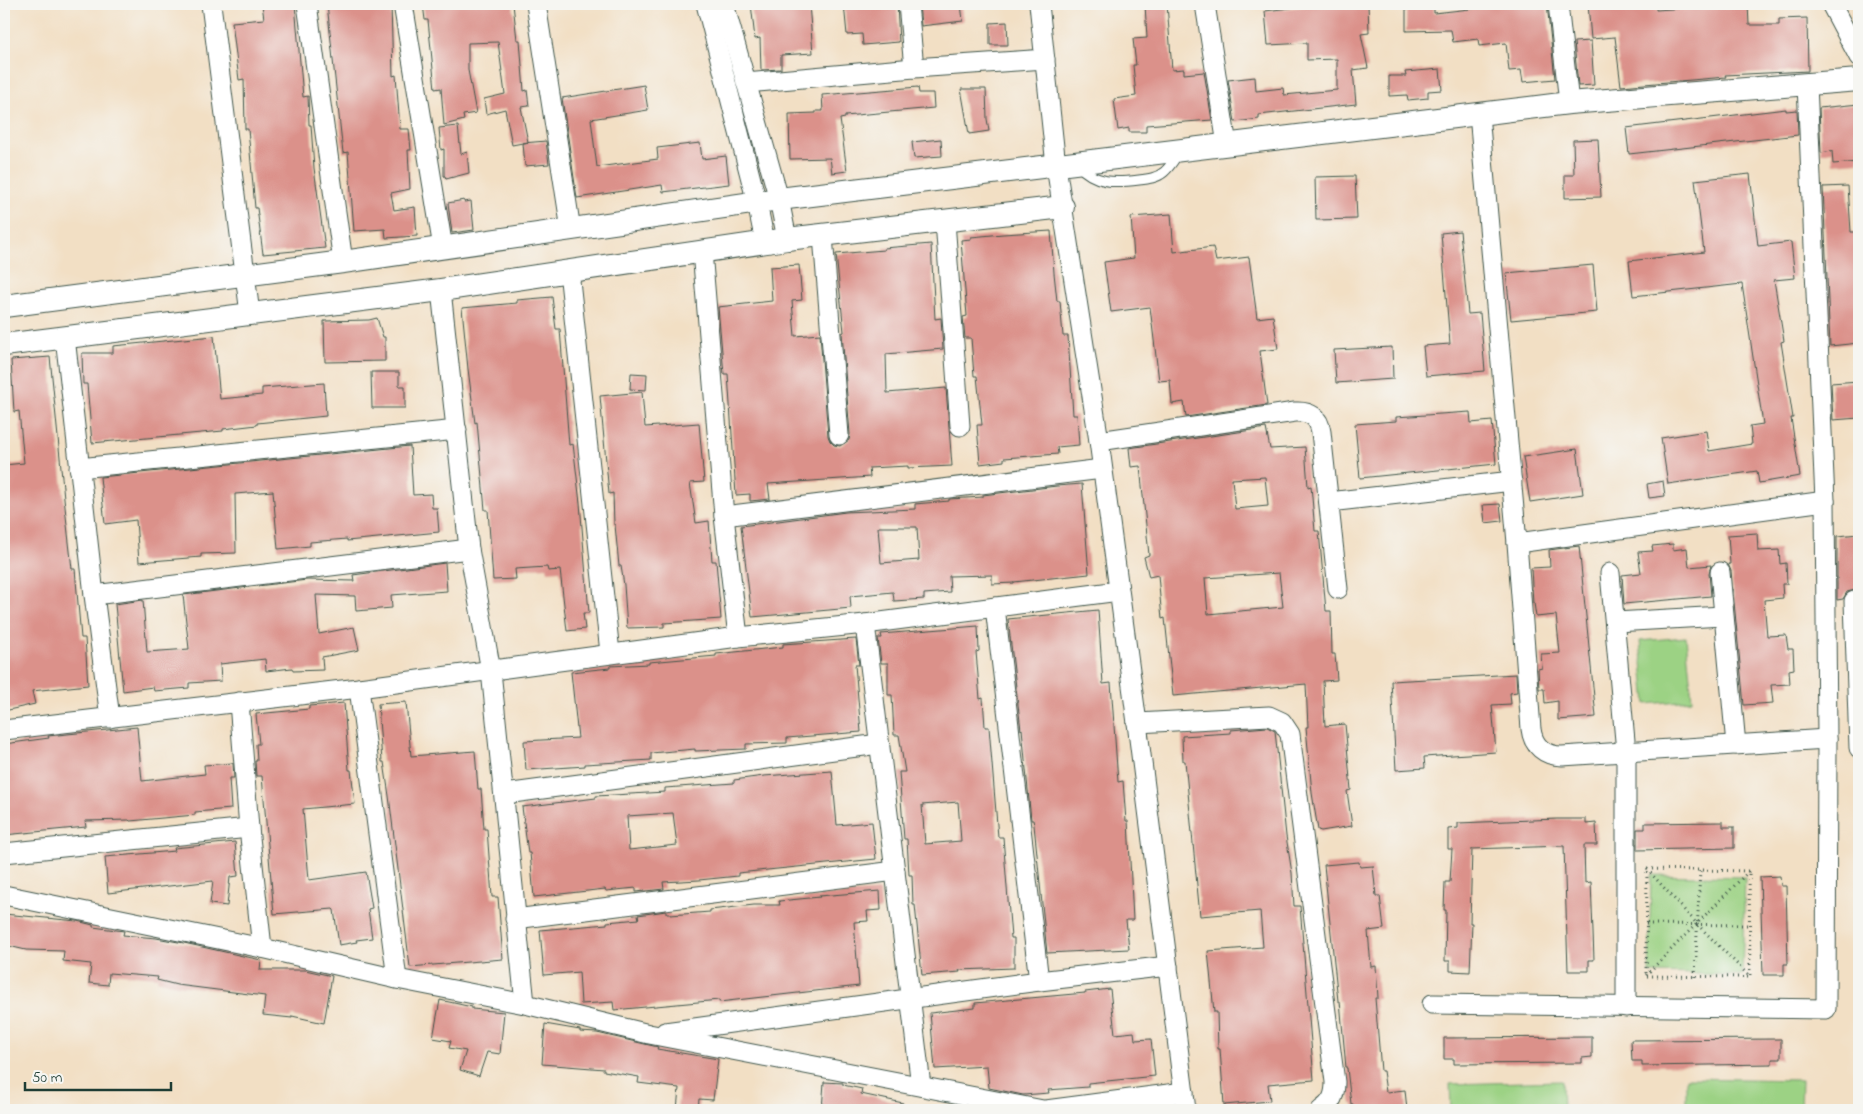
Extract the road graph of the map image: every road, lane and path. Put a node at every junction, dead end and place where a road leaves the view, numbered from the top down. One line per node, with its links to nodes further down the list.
1 (211, 4): 33 (street)
2 (307, 4): 31 (street)
3 (403, 4): 29 (street)
4 (536, 4): 26 (street)
5 (706, 4): 23 (street)
6 (724, 4): 16 (street)
7 (908, 4): 14 (street)
8 (1039, 4): 13 (street)
9 (1205, 4): 20 (street)
10 (1558, 4): 18 (street)
11 (1831, 4): 12 (street)
12 (1859, 57)
13 (1045, 59): 14 (street); 21 (street)
14 (914, 68): 16 (street)
15 (1859, 80): 17 (street)
16 (746, 83): 22 (street)
17 (1807, 84): 18 (street); 46 (street)
18 (1568, 103): 19 (street)
19 (1479, 114): 20 (street); 45 (street)
20 (1227, 145): 21 (street)
21 (1066, 165): 22 (street); 24 (street)
22 (780, 199): 23 (street); 28 (street)
23 (757, 203): 26 (street); 28 (street)
24 (1063, 207): 25 (street); 42 (street)
25 (945, 221): 27 (street); 39 (street)
26 (571, 230): 29 (street)
27 (823, 236): 28 (street); 41 (street)
28 (776, 241): 30 (street)
29 (443, 248): 31 (street)
30 (702, 251): 32 (street); 48 (street)
31 (343, 262): 33 (street)
32 (569, 271): 34 (street); 63 (street)
33 (246, 275): 35 (street); 36 (street)
34 (441, 290): 36 (street); 40 (street)
35 (4, 306)
36 (250, 314): 37 (street)
37 (65, 337): 38 (street); 43 (street)
38 (4, 345)
39 (960, 426)
40 (457, 430): 43 (street); 50 (street)
41 (839, 435)
42 (1099, 440): 44 (street); 47 (street)
43 (79, 468): 55 (street)
44 (1102, 469): 48 (street); 54 (street)
45 (1512, 481): 47 (street); 49 (street)
46 (1825, 501): 49 (street); 58 (street)
47 (1329, 502): 53 (street)
48 (724, 516): 62 (street)
49 (1518, 544): 74 (street)
50 (469, 549): 55 (street); 64 (street)
51 (1720, 572): 59 (street)
52 (1610, 573): 60 (street)
53 (1338, 589)
54 (1119, 591): 57 (street); 68 (street)
55 (94, 595): 67 (street)
56 (1856, 601): 58 (street); 73 (street)
57 (995, 607): 61 (street); 93 (street)
58 (1826, 607): 70 (street)
59 (1723, 616): 60 (street); 72 (street)
60 (1615, 622): 74 (street)
61 (865, 624): 62 (street); 71 (street)
62 (738, 637): 63 (street)
63 (610, 654): 64 (street)
64 (491, 671): 65 (street); 75 (street)
65 (359, 688): 66 (street); 92 (street)
66 (239, 702): 67 (street); 76 (street)
67 (110, 718): 69 (street)
68 (1137, 723): 88 (street); 102 (street)
69 (4, 730)
70 (1827, 739): 72 (street); 97 (street)
71 (879, 744): 75 (street); 80 (street)
72 (1736, 745): 74 (street)
73 (1859, 748)
74 (1626, 752): 97 (street)
75 (505, 794): 83 (street)
76 (249, 828): 77 (street); 87 (street)
77 (4, 853)
78 (1647, 869): 79 (path); 84 (path); 85 (path)
79 (1700, 870): 81 (path); 85 (path)
80 (895, 871): 83 (street); 94 (street)
81 (1749, 871): 85 (path); 86 (path)
82 (4, 895): 87 (street)
83 (515, 920): 95 (street)
84 (1646, 924): 85 (path); 89 (path)
85 (1697, 924): 86 (path); 89 (path); 90 (path); 91 (path)
86 (1750, 925): 91 (path)
87 (262, 948): 92 (street)
88 (1168, 966): 93 (street); 100 (street)
89 (1646, 976): 90 (path)
90 (1695, 977): 91 (path)
91 (1750, 977)
92 (397, 979): 95 (street)
93 (1039, 981): 94 (street)
94 (910, 999): 98 (street); 99 (street)
95 (525, 1004): 98 (street)
96 (1432, 1004): 97 (street)
97 (1626, 1007)
98 (649, 1034): 99 (street)
99 (921, 1086): 101 (street)
100 (1185, 1101): 101 (street)
101 (1044, 1110)
102 (1320, 1110)

